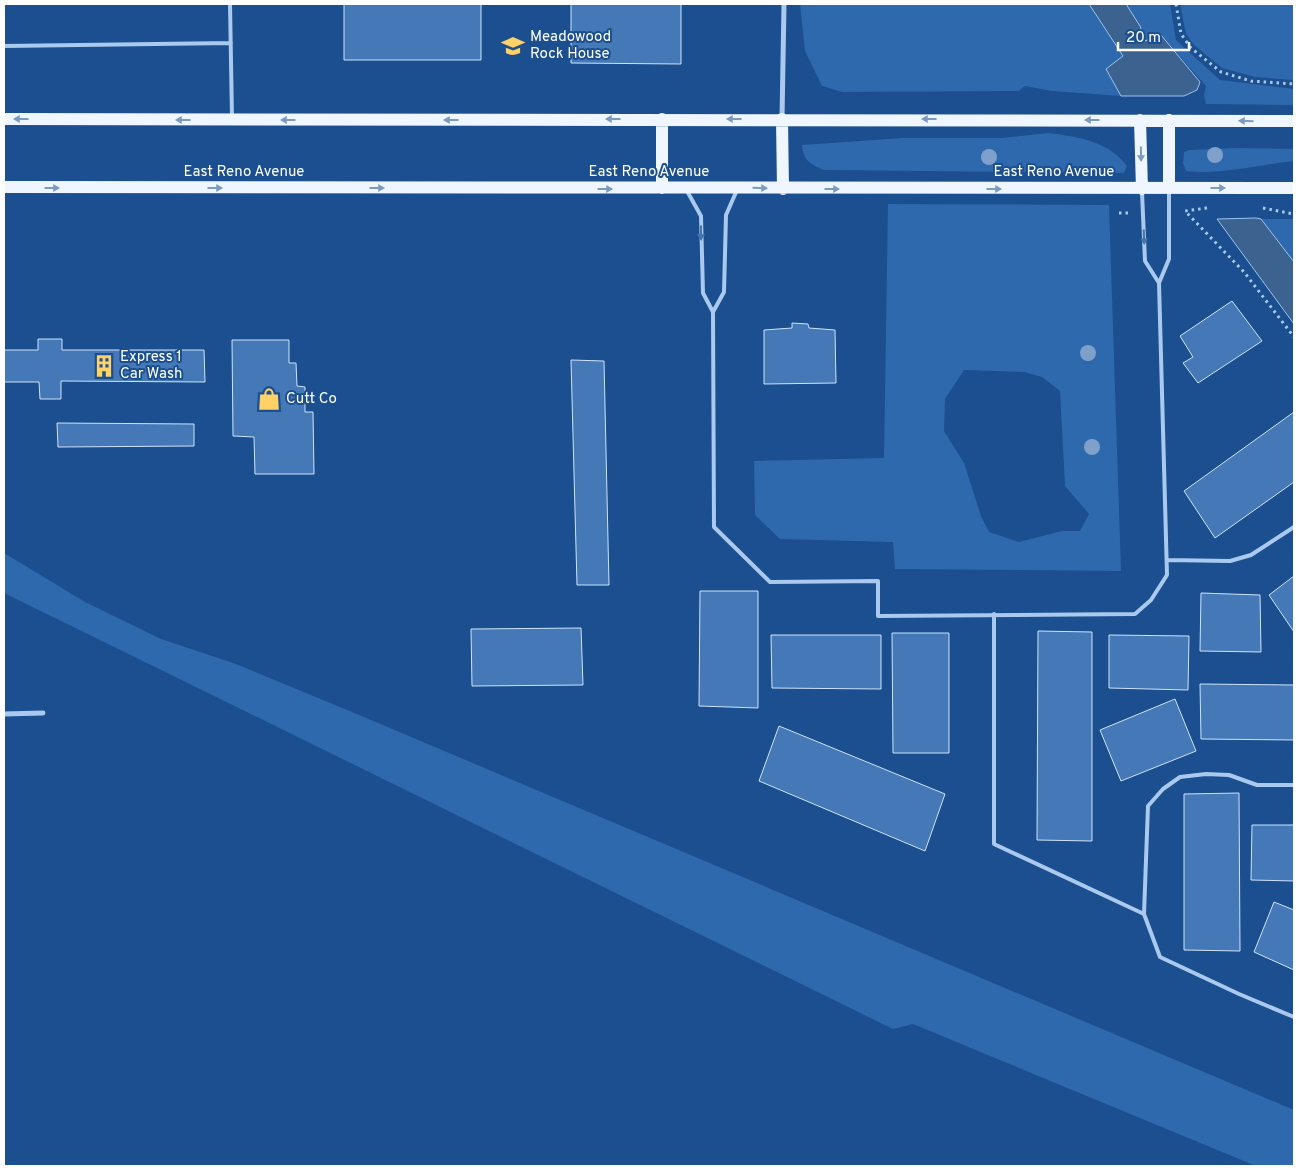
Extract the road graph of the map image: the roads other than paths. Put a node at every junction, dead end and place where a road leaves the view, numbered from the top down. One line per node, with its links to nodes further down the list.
1 (230, 4): 3 (lane)
2 (784, 4): 6 (street)
3 (231, 44): 4 (lane); 8 (lane)
4 (4, 46)
5 (662, 119): 6 (main road, one-way to 5); 8 (main road, one-way to 8); 13 (main road)
6 (782, 119): 9 (main road, one-way to 6); 18 (main road)
7 (4, 120): 8 (main road, one-way to 7)
8 (232, 120)
9 (1140, 120): 10 (main road); 19 (main road, one-way to 19)
10 (1169, 120): 11 (main road, one-way to 10); 16 (main road)
11 (1294, 121)
12 (4, 187): 13 (main road, East Reno Avenue, one-way to 13)
13 (662, 188): 14 (main road, East Reno Avenue)
14 (685, 188): 15 (main road, East Reno Avenue); 21 (lane, one-way to 21)
15 (738, 188): 18 (main road, East Reno Avenue, one-way to 18); 21 (lane)
16 (1169, 188): 17 (main road, East Reno Avenue, one-way to 17); 19 (main road, East Reno Avenue); 20 (lane)
17 (1294, 188)
18 (783, 189): 19 (main road, East Reno Avenue, one-way to 19)
19 (1142, 189): 20 (lane, one-way to 20)
20 (1159, 283): 23 (lane)
21 (712, 312): 24 (lane)
22 (1294, 527): 23 (lane)
23 (1167, 560): 24 (lane)
24 (994, 614): 28 (lane)
25 (43, 713): 26 (street)
26 (4, 714)
27 (1294, 785): 28 (lane)
28 (1144, 914): 29 (lane)
29 (1294, 1017)

